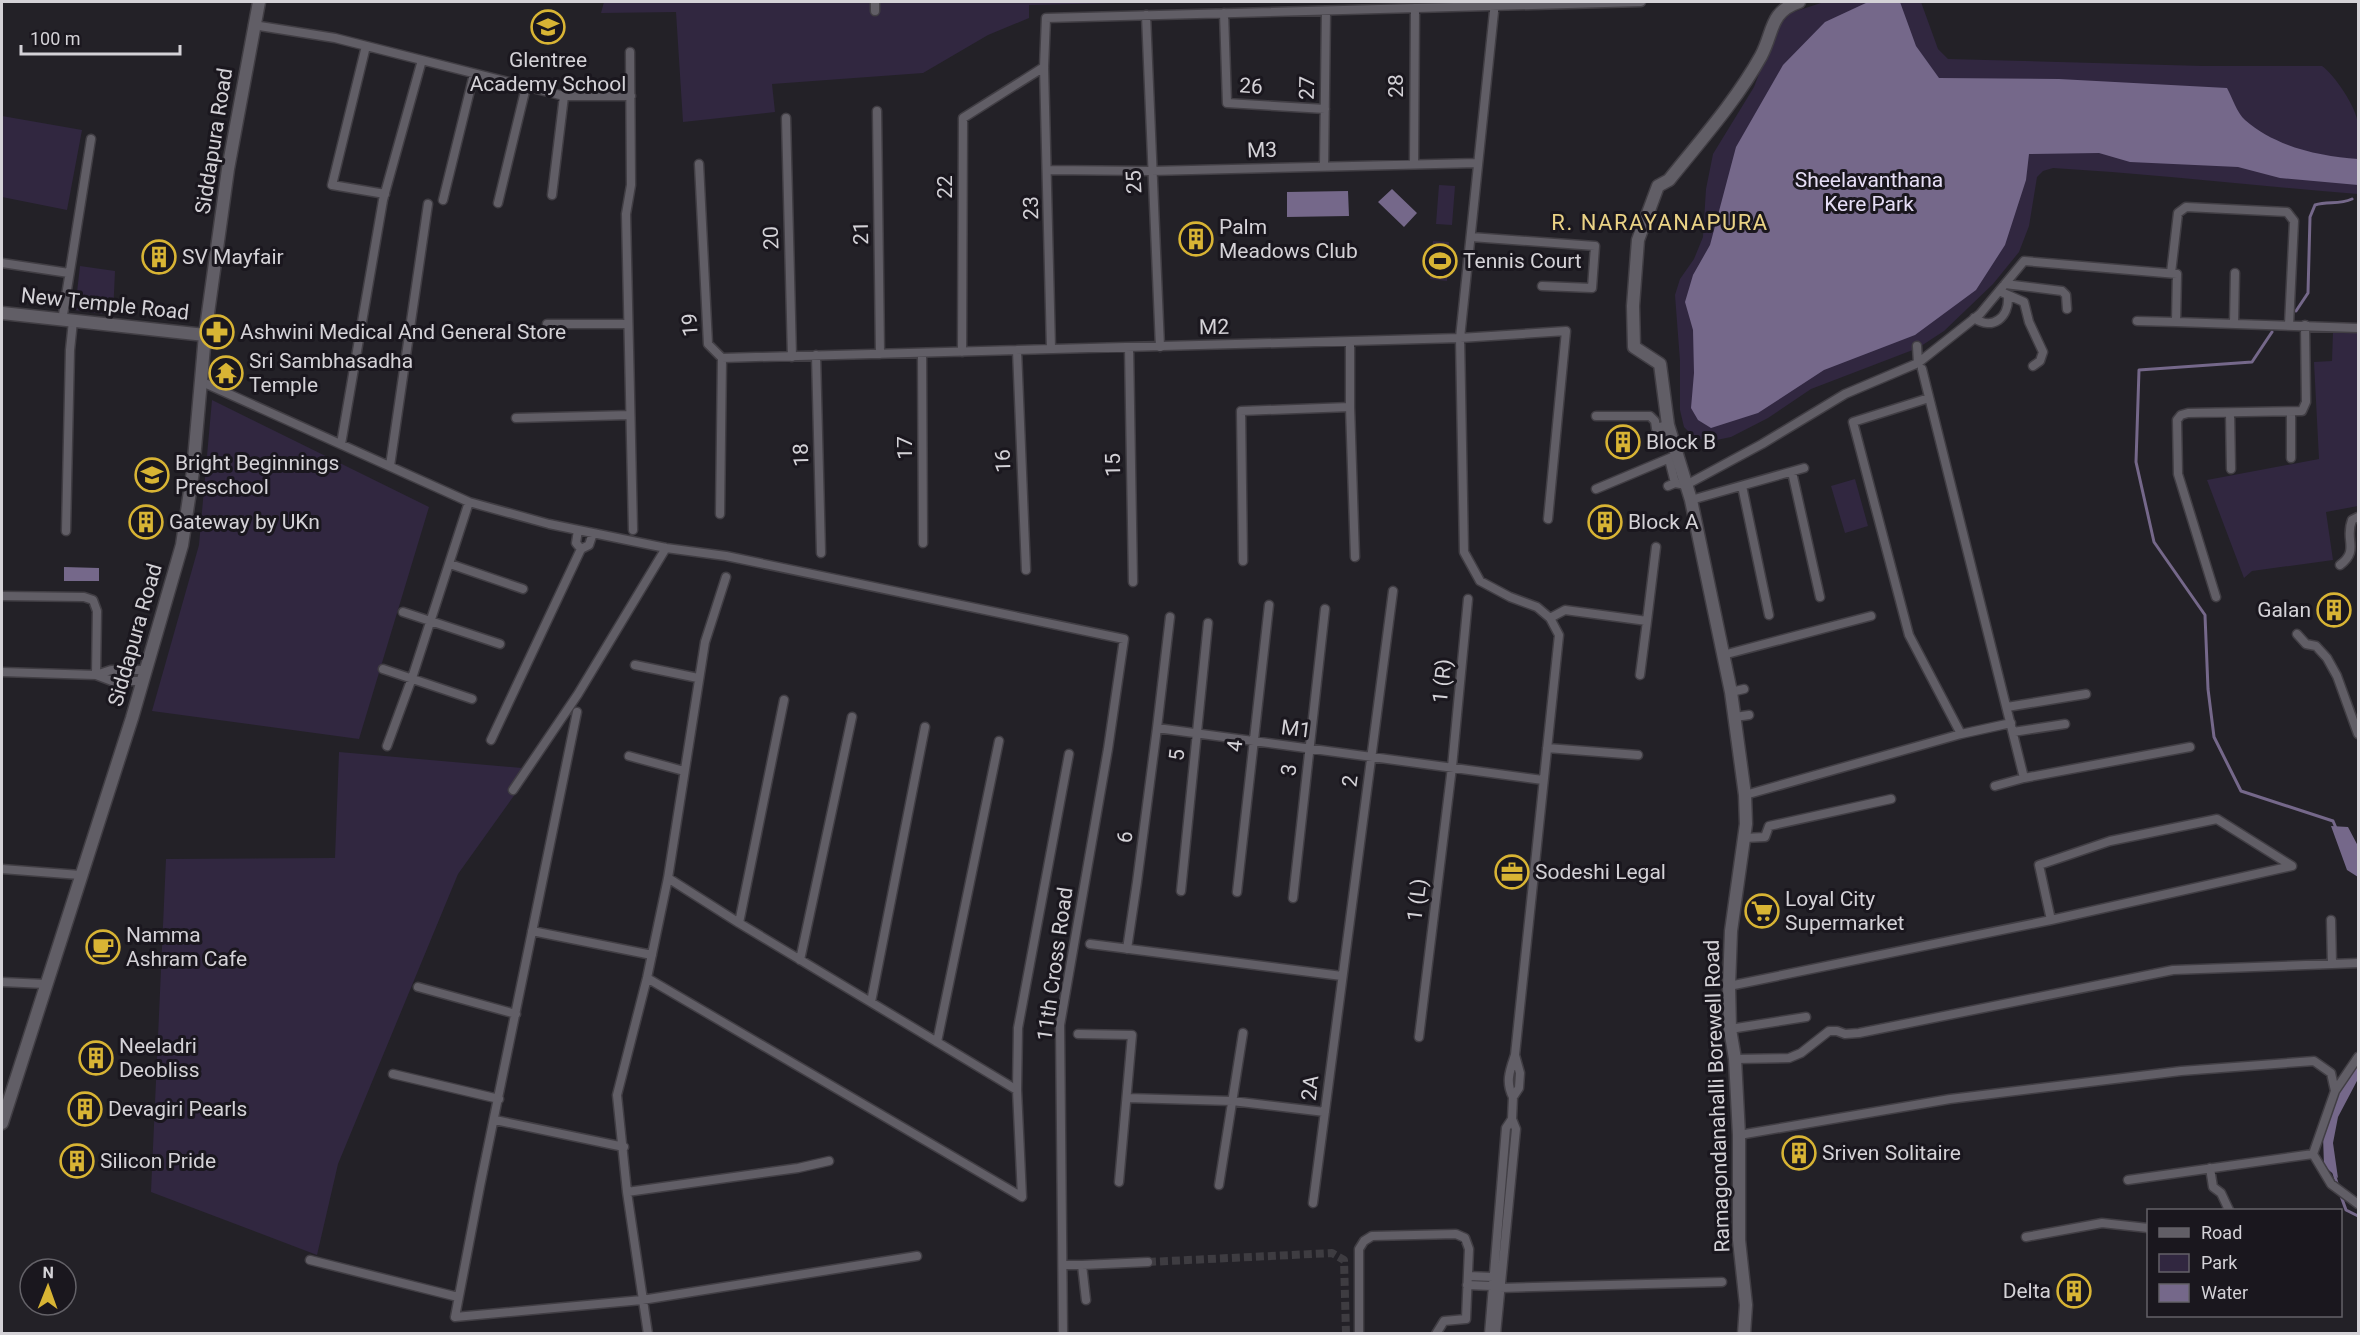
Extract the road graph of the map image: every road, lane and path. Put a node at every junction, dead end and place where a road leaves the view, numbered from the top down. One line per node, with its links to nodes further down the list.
1 (259, 2): 9 (street, Siddapura Road)
2 (1641, 2): 4 (street)
3 (1799, 2): 78 (street, Ramagondanahalli Borewell Road)
4 (1494, 4): 5 (street); 22 (street)
5 (1415, 8): 6 (street); 24 (street, 28)
6 (1326, 10): 7 (street); 18 (street, 27)
7 (1224, 13): 8 (street); 18 (street, 26)
8 (1146, 15): 13 (street, 23); 27 (street, 25)
9 (254, 25): 10 (street); 54 (street, Siddapura Road)
10 (366, 46): 12 (street); 28 (street)
11 (630, 52): 17 (street)
12 (422, 60): 14 (street); 28 (street)
13 (1044, 67): 26 (street, 23); 62 (street, 22)
14 (474, 74): 15 (street); 30 (street)
15 (526, 87): 16 (street); 31 (street)
16 (564, 96): 17 (street); 29 (street)
17 (631, 96): 50 (street)
18 (1325, 109): 25 (street, 27)
19 (877, 111): 64 (street, 21)
20 (786, 118): 66 (street, 20)
21 (91, 139): 35 (street)
22 (1477, 163): 24 (street, M3); 33 (street)
23 (699, 164): 67 (street, 19)
24 (1414, 164): 25 (street, M3)
25 (1324, 166): 27 (street, M3)
26 (1048, 170): 27 (street, M3); 60 (street, 23)
27 (1151, 171): 57 (street, 25)
28 (385, 194): 79 (street)
29 (552, 195)
30 (443, 200)
31 (498, 203)
32 (428, 204): 82 (street)
33 (1471, 237): 39 (street); 55 (street)
34 (2, 263): 35 (street)
35 (69, 273): 45 (street)
36 (2171, 273): 38 (street); 47 (street); 51 (street)
37 (2235, 273): 48 (street)
38 (2005, 284): 40 (street); 42 (street)
39 (1542, 286)
40 (1999, 291): 41 (street); 44 (street)
41 (2008, 297): 44 (street); 69 (street)
42 (2067, 309)
43 (2, 313): 45 (street, New Temple Road)
44 (1974, 318): 68 (street)
45 (67, 321): 54 (street, New Temple Road); 96 (street)
46 (2137, 321): 47 (street)
47 (2176, 322): 48 (street)
48 (2234, 323): 51 (street)
49 (547, 324): 50 (street)
50 (628, 324): 75 (street)
51 (2289, 325): 52 (street)
52 (2305, 325): 53 (street); 73 (street)
53 (2358, 328)
54 (205, 335): 70 (street, Siddapura Road)
55 (1460, 338): 56 (street, M2); 93 (street, M2); 122 (street)
56 (1350, 342): 57 (street, M2); 72 (street)
57 (1160, 346): 59 (street, M2)
58 (1917, 346): 68 (street)
59 (1129, 347): 60 (street, M2); 109 (street, 15)
60 (1050, 349): 61 (street, M2)
61 (1017, 350): 62 (street, M2); 107 (street, 16)
62 (962, 352): 63 (street, M2)
63 (922, 353): 64 (street, M2); 98 (street, 17)
64 (880, 354): 65 (street, M2)
65 (816, 356): 66 (street, M2); 102 (street, 18)
66 (792, 357): 67 (street, M2)
67 (722, 358): 91 (street, 19)
68 (1920, 366): 71 (street); 86 (street)
69 (2033, 366)
70 (200, 381): 79 (street); 134 (street, Siddapura Road)
71 (1929, 398): 140 (street); 151 (street)
72 (1350, 407): 103 (street); 104 (street)
73 (2291, 412): 74 (street); 81 (street)
74 (2230, 413): 84 (street); 114 (street)
75 (630, 416): 77 (street); 95 (street)
76 (1596, 416): 78 (street)
77 (516, 418)
78 (1662, 426): 80 (street, Ramagondanahalli Borewell Road)
79 (341, 444): 82 (street)
80 (1673, 457): 86 (street, Ramagondanahalli Borewell Road); 88 (street)
81 (2291, 458)
82 (390, 466): 90 (street)
83 (1804, 468): 85 (street)
84 (2231, 469)
85 (1792, 472): 87 (street); 113 (street)
86 (1676, 485): 89 (street, Ramagondanahalli Borewell Road)
87 (1742, 486): 89 (street); 119 (street)
88 (1596, 489)
89 (1691, 500): 128 (street, Ramagondanahalli Borewell Road)
90 (469, 502): 94 (street); 105 (street)
91 (720, 514)
92 (2358, 517): 106 (street)
93 (1548, 519)
94 (578, 530): 97 (street); 101 (street)
95 (633, 530)
96 (66, 531)
97 (593, 533): 100 (street); 101 (street)
98 (923, 543)
99 (1656, 547): 124 (street)
100 (666, 548): 169 (street); 232 (street, 11th Cross Road)
101 (581, 549): 153 (street)
102 (821, 553)
103 (1355, 556)
104 (1243, 561)
105 (450, 564): 110 (street); 123 (street)
106 (2340, 565)
107 (1026, 570)
108 (726, 577): 136 (street)
109 (1133, 582)
110 (523, 589)
111 (1393, 591): 163 (street, 2)
112 (2, 596): 132 (street)
113 (1820, 597)
114 (2216, 597)
115 (1468, 599): 164 (street, 1 (R))
116 (1269, 605): 155 (street, 4)
117 (1325, 609): 159 (street, 3)
118 (403, 612): 123 (street)
119 (1769, 615)
120 (1871, 616): 128 (street)
121 (1170, 617): 148 (street)
122 (1550, 618): 124 (street); 158 (street)
123 (431, 621): 127 (street); 135 (street)
124 (1647, 621): 133 (street)
125 (1208, 623): 150 (street, 5)
126 (2297, 634): 152 (street)
127 (500, 644)
128 (1724, 655): 144 (street, Ramagondanahalli Borewell Road)
129 (635, 665): 136 (street)
130 (384, 669): 135 (street)
131 (2, 672): 132 (street)
132 (96, 675): 134 (street)
133 (1640, 675)
134 (144, 676): 174 (street, Siddapura Road)
135 (412, 678): 138 (street); 156 (street)
136 (698, 678): 165 (street)
137 (2085, 694): 140 (street)
138 (472, 699)
139 (784, 700): 181 (street)
140 (2007, 707): 145 (street)
141 (577, 712): 182 (street)
142 (1749, 715): 144 (street)
143 (852, 717): 186 (street)
144 (1735, 717): 170 (street, Ramagondanahalli Borewell Road)
145 (2011, 723): 149 (street); 151 (street)
146 (2065, 724): 149 (street)
147 (925, 727): 195 (street)
148 (1157, 728): 150 (street, M1); 184 (street, 6)
149 (2013, 732): 166 (street)
150 (1197, 734): 155 (street, M1); 176 (street, 5)
151 (1961, 734): 170 (street)
152 (2358, 734)
153 (491, 740)
154 (999, 741): 202 (street)
155 (1254, 742): 159 (street, M1); 177 (street, 4)
156 (387, 746)
157 (2190, 747): 166 (street)
158 (1547, 748): 161 (street); 167 (street)
159 (1309, 749): 163 (street, M1); 178 (street, 3)
160 (1069, 754): 206 (street)
161 (1638, 755)
162 (629, 756): 165 (street)
163 (1371, 756): 164 (street, M1); 189 (street, 2)
164 (1452, 767): 167 (street, M1); 201 (street, 1 (L))
165 (684, 771): 175 (street)
166 (2024, 778): 168 (street)
167 (1543, 780): 212 (street)
168 (1995, 786)
169 (513, 790)
170 (1745, 795): 172 (street, Ramagondanahalli Borewell Road)
171 (1891, 799): 172 (street)
172 (1744, 838): 193 (street, Ramagondanahalli Borewell Road)
173 (2, 869): 174 (street)
174 (80, 875): 192 (street, Siddapura Road)
175 (668, 878): 181 (street); 185 (street)
176 (1181, 891)
177 (1237, 891)
178 (1293, 898)
179 (2051, 920): 179 (street); 193 (street)
180 (2331, 920): 188 (street)
181 (740, 923): 186 (street)
182 (532, 931): 185 (street); 196 (street)
183 (1090, 944): 184 (street)
184 (1127, 949): 189 (street)
185 (652, 955): 190 (street)
186 (800, 960): 195 (street)
187 (2358, 963): 188 (street)
188 (2332, 964): 204 (street)
189 (1342, 976): 211 (street, 2A)
190 (647, 978): 206 (street); 216 (street)
191 (2, 982): 192 (street)
192 (45, 984): 214 (street, Siddapura Road)
193 (1729, 986): 198 (street, Ramagondanahalli Borewell Road)
194 (418, 987): 196 (street)
195 (871, 1002): 202 (street)
196 (516, 1014): 209 (street)
197 (1806, 1017): 198 (street)
198 (1730, 1029): 204 (street, Ramagondanahalli Borewell Road)
199 (1243, 1033): 210 (street)
200 (1078, 1034): 208 (street)
201 (1419, 1037)
202 (937, 1042): 206 (street)
203 (2358, 1057): 207 (street)
204 (1735, 1059): 215 (street, Ramagondanahalli Borewell Road)
205 (393, 1074): 209 (street)
206 (1017, 1090)
207 (2335, 1091): 215 (street); 217 (street)
208 (1127, 1098): 210 (street); 221 (street)
209 (499, 1099): 213 (street)
210 (1232, 1101): 211 (street); 222 (street)
211 (1325, 1112): 224 (street, 2A)
212 (1512, 1119): 236 (street); 236 (street)
213 (495, 1120): 216 (street); 238 (street)
214 (2, 1123)
215 (1739, 1135): 247 (street, Ramagondanahalli Borewell Road)
216 (624, 1147): 223 (street)
217 (2313, 1154): 219 (street); 225 (street)
218 (829, 1161): 223 (street)
219 (2210, 1168): 220 (street); 226 (street)
220 (2128, 1180)
221 (1119, 1182)
222 (1219, 1185)
223 (627, 1192): 239 (street)
224 (1313, 1203)
225 (2358, 1204)
226 (2229, 1209)
227 (2147, 1228): 228 (street)
228 (2025, 1237)
229 (916, 1256): 239 (street)
230 (310, 1260): 238 (street)
231 (1148, 1262): 233 (street)
232 (1063, 1265): 233 (street); 242 (street, 11th Cross Road)
233 (1082, 1265): 240 (street)
234 (1468, 1276): 236 (street); 237 (street); 243 (street)
235 (1722, 1282): 236 (street)
236 (1495, 1284): 237 (street); 245 (street); 246 (street)
237 (1467, 1286): 244 (street)
238 (458, 1297): 239 (street)
239 (642, 1300): 241 (street)
240 (1086, 1300)
241 (648, 1334)
242 (1064, 1334)
243 (1359, 1334)
244 (1436, 1334)
245 (1489, 1334)
246 (1496, 1334)
247 (1744, 1334)

